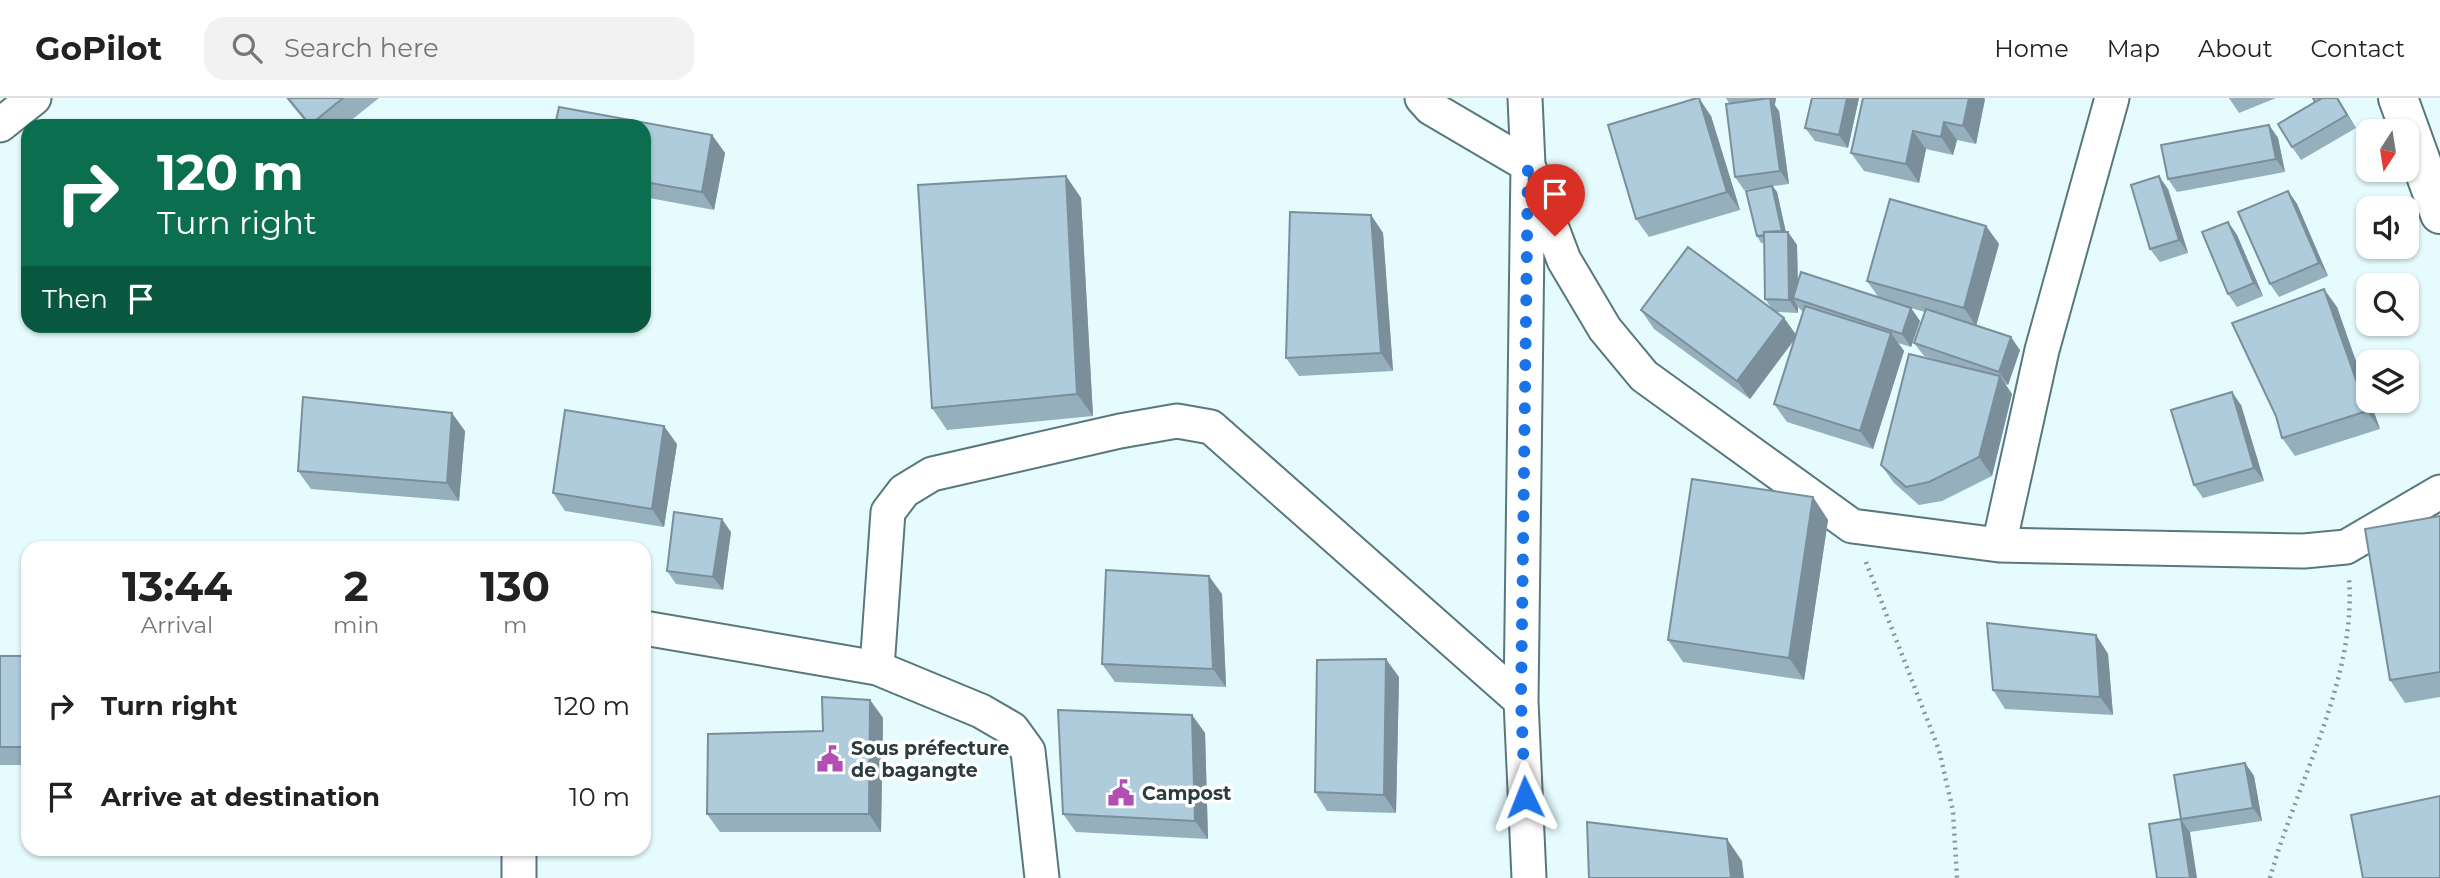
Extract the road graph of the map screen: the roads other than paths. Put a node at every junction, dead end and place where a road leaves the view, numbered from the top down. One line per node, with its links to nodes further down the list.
1 (34, 98): 6 (street)
2 (1422, 98): 7 (street)
3 (1525, 98): 7 (street)
4 (2112, 98): 10 (street)
5 (2398, 98): 8 (street)
6 (0, 125)
7 (1528, 165): 10 (street); 13 (street)
8 (2440, 214)
9 (2440, 492): 10 (street)
10 (1999, 545)
11 (651, 629): 12 (street)
12 (877, 668): 13 (street); 16 (street)
13 (1521, 701): 17 (street)
14 (519, 856): 15 (street)
15 (519, 878)
16 (1042, 878)
17 (1530, 878)

